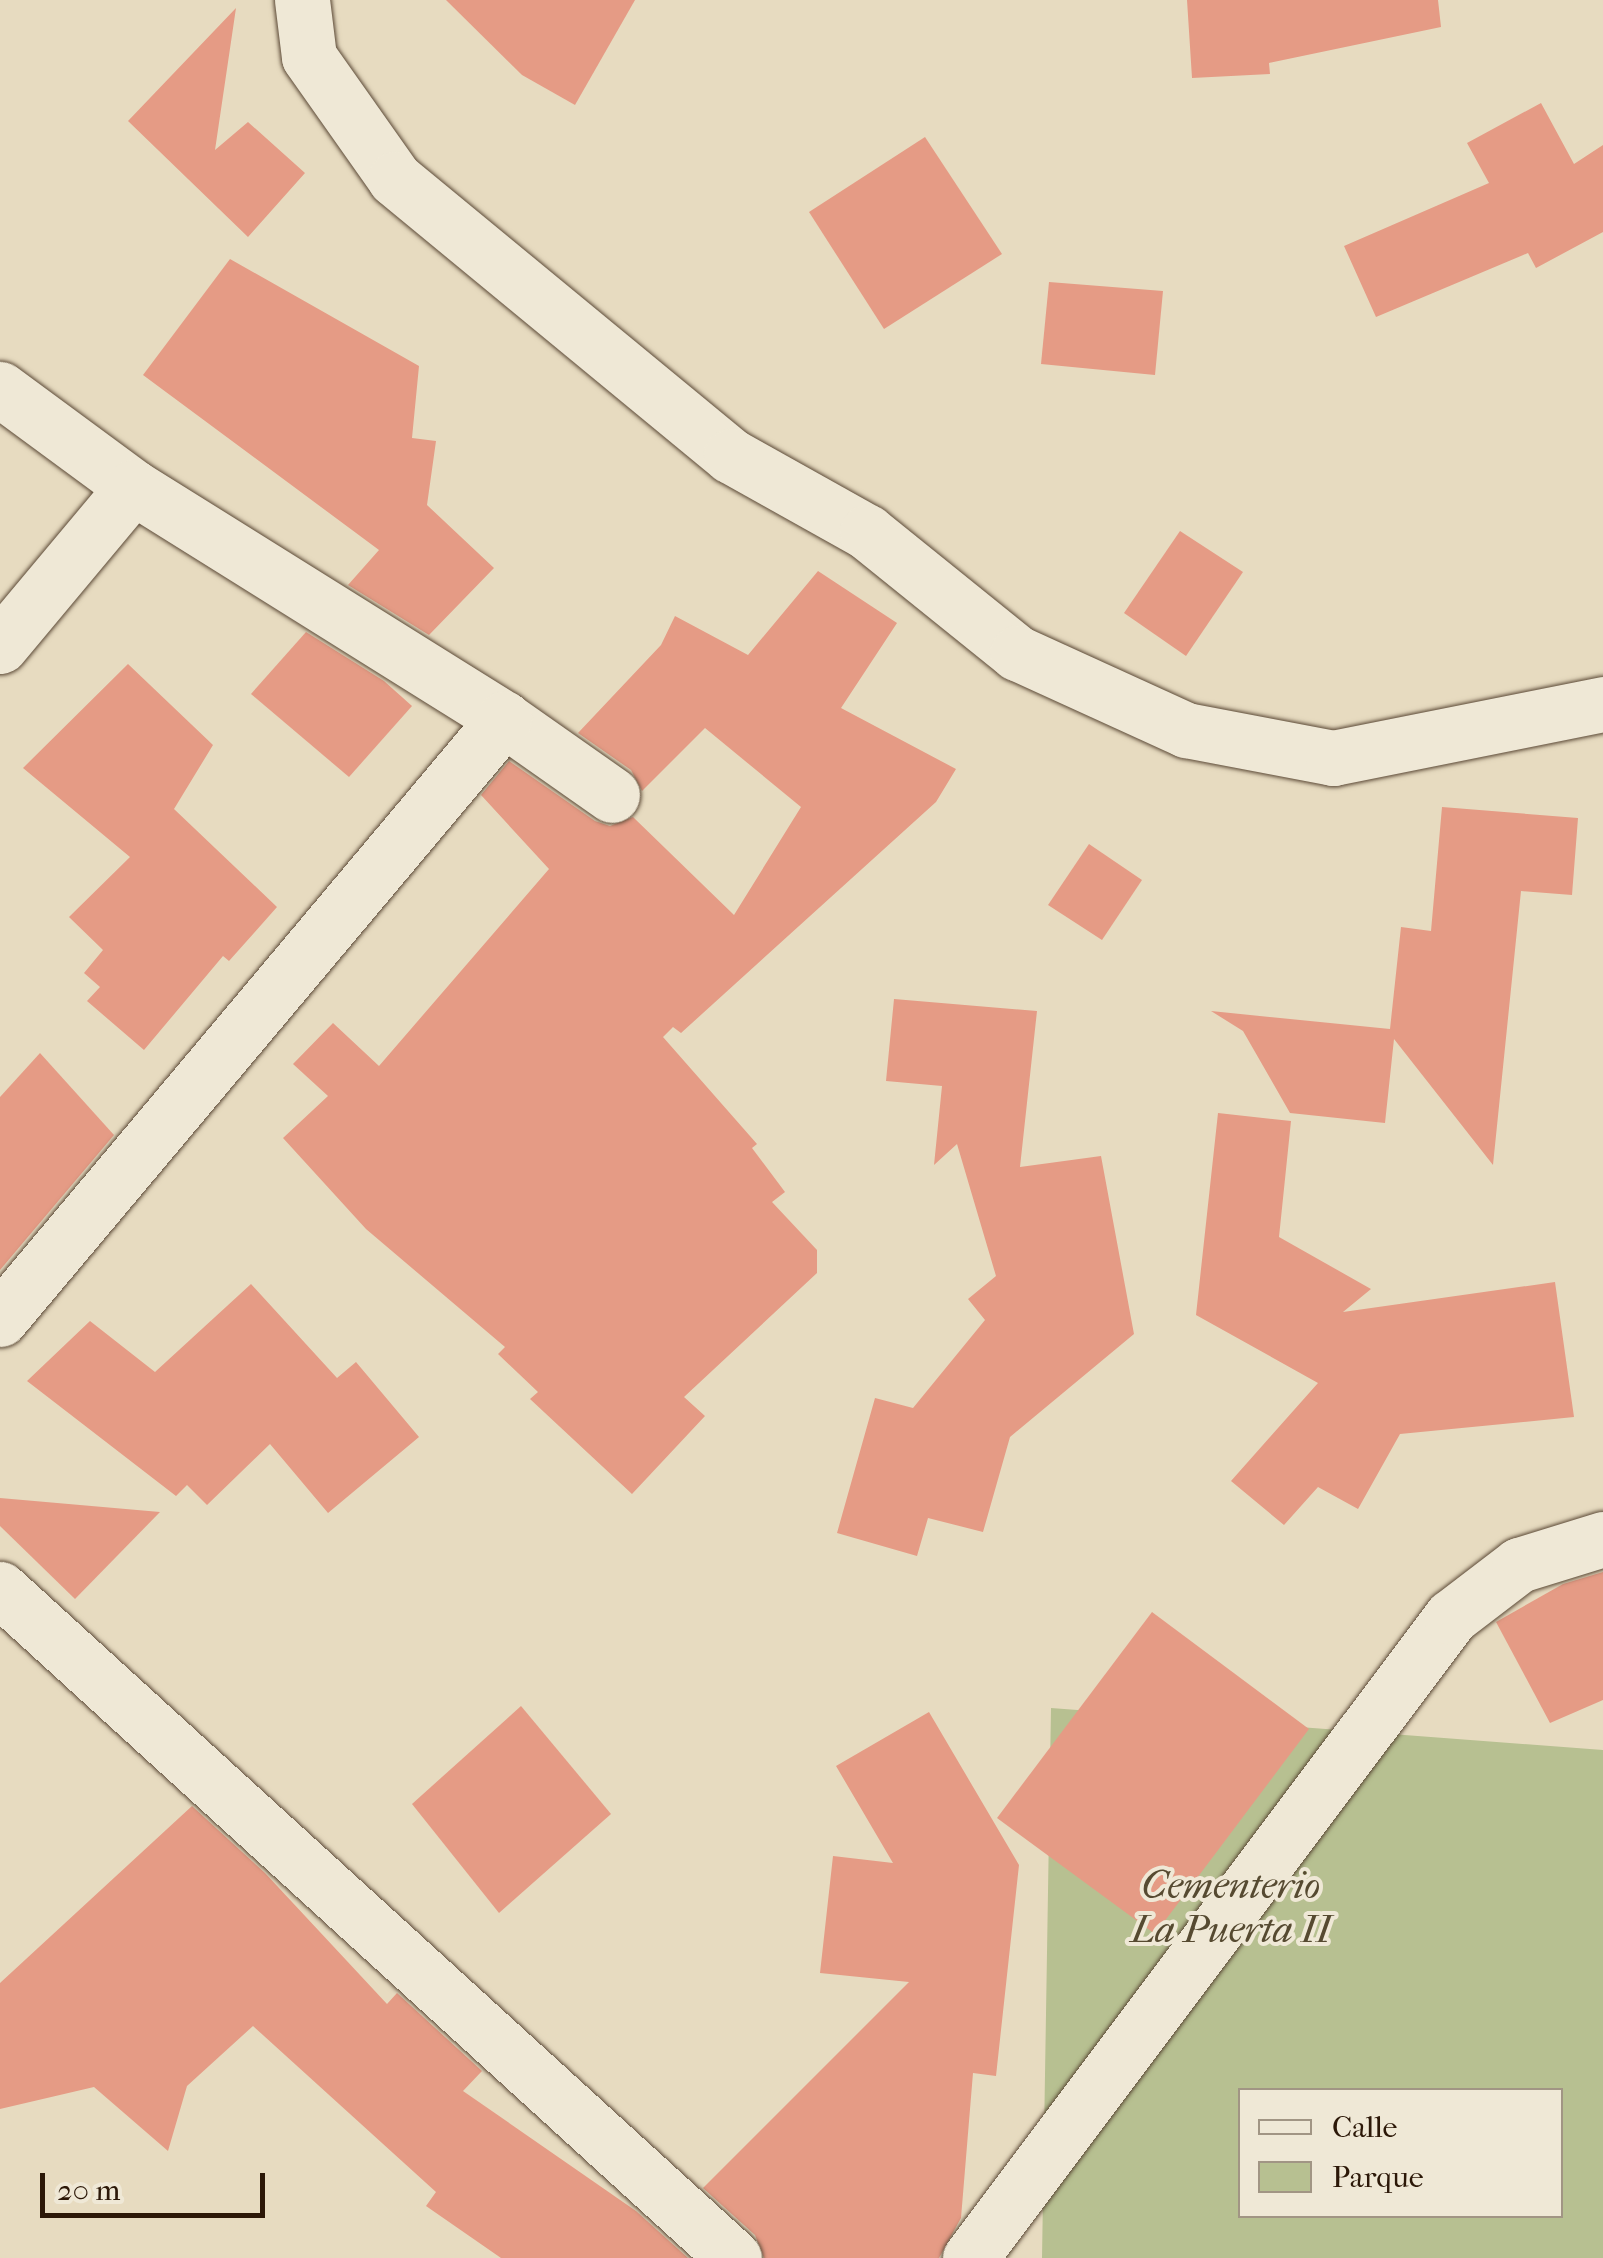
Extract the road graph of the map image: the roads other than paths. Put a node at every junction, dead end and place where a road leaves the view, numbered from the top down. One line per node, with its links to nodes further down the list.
1 (302, 0): 5 (street)
2 (0, 389): 3 (street)
3 (133, 487): 4 (street); 6 (street)
4 (0, 646)
5 (1603, 704)
6 (504, 719): 7 (street); 8 (street)
7 (612, 796)
8 (0, 1319)
9 (1603, 1539): 12 (street)
10 (0, 1590): 11 (street)
11 (734, 2258)
12 (970, 2258)

